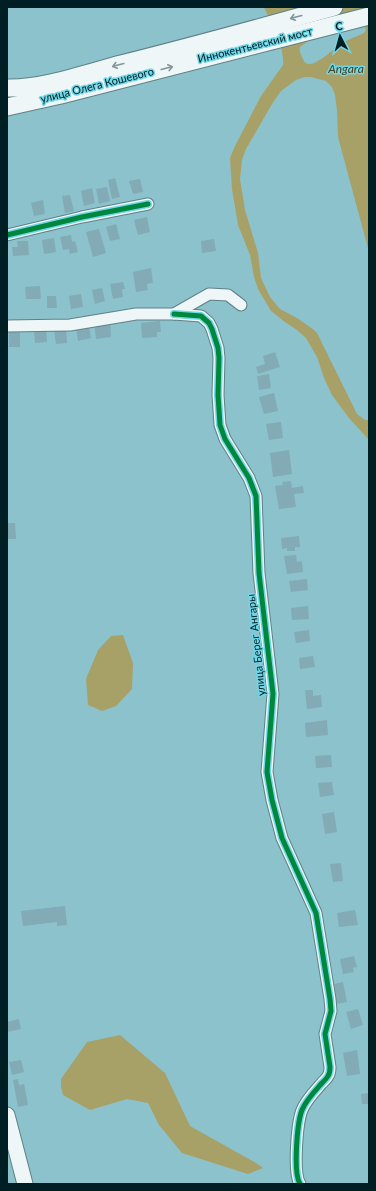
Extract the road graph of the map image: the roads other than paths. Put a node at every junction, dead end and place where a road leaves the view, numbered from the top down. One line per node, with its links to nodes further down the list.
1 (334, 7): 3 (main road, Иннокентьевский мост, one-way to 3)
2 (369, 16): 3 (main road, Иннокентьевский мост)
3 (185, 55): 4 (main road, one-way to 4); 7 (main road, улица Олега Кошевого, one-way to 3)
4 (55, 81): 5 (main road); 6 (main road, улица Олега Кошевого)
5 (7, 88)
6 (7, 94)
7 (7, 107)
8 (148, 204): 9 (street)
9 (7, 235)
10 (241, 305): 11 (street)
11 (174, 314): 12 (street, улица Берег Ангары); 15 (street, улица Берег Ангары)
12 (7, 326)
13 (7, 1115): 14 (main road)
14 (25, 1184)
15 (300, 1184)

